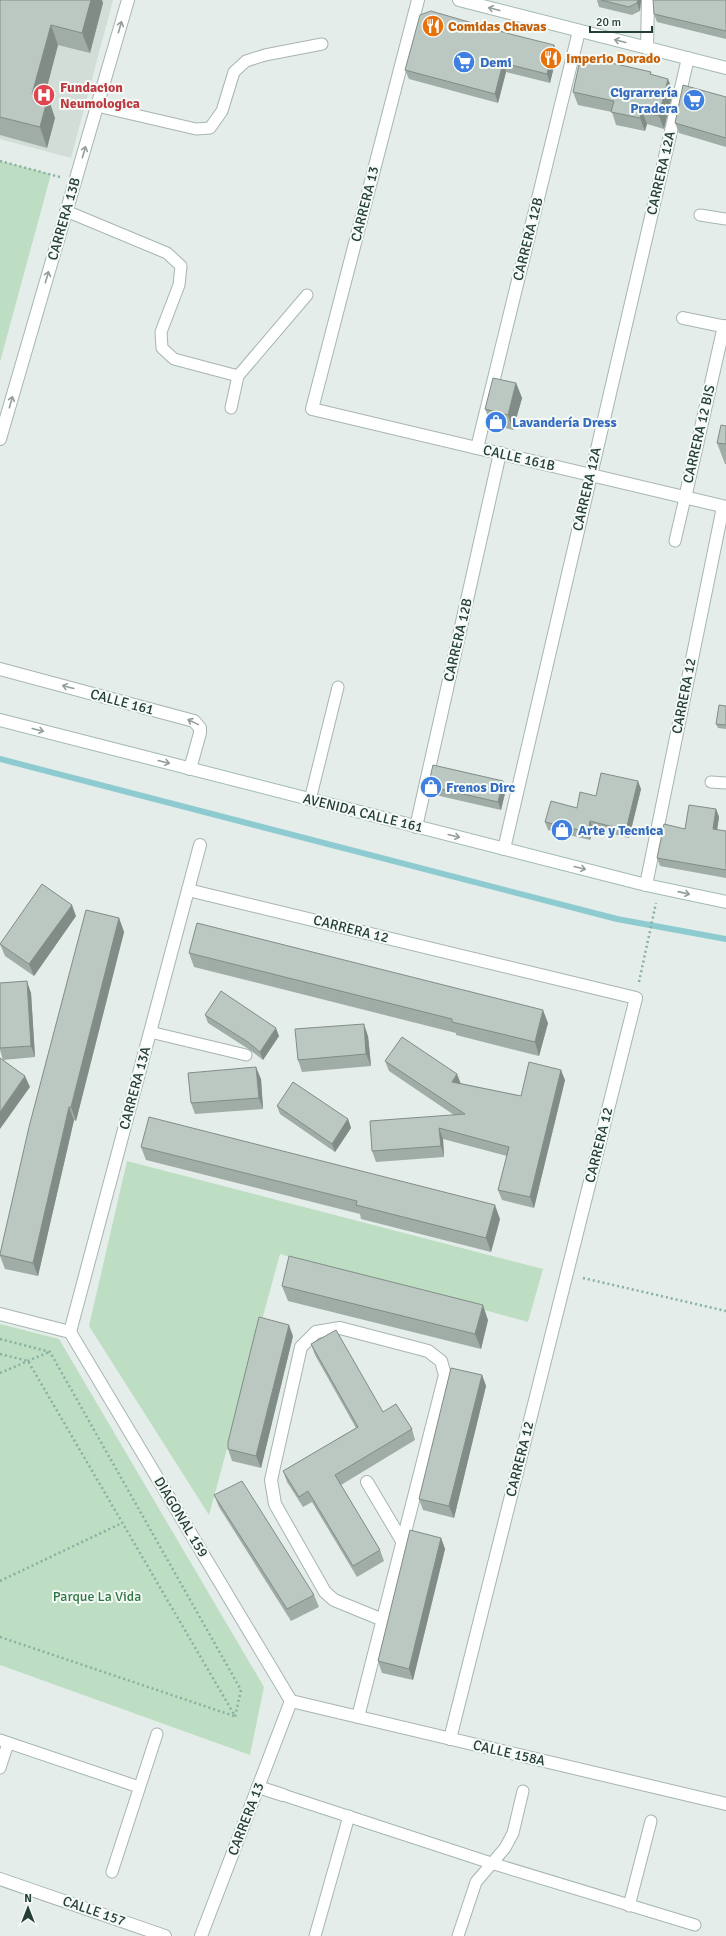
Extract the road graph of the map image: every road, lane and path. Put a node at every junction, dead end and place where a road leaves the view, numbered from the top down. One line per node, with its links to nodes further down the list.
1 (128, 0): 10 (street, CARRERA 13B, one-way to 1)
2 (418, 0): 21 (street, CARRERA 13)
3 (459, 0): 5 (street, one-way to 3)
4 (648, 0): 7 (street)
5 (579, 30): 7 (street, one-way to 5); 23 (street, CARRERA 12B)
6 (322, 44): 10 (lane)
7 (647, 48): 8 (street)
8 (688, 58): 9 (street); 25 (street, CARRERA 12A)
9 (726, 68)
10 (97, 106): 12 (street, CARRERA 13B, one-way to 10)
11 (0, 161): 12 (path)
12 (75, 181): 13 (street, CARRERA 13B)
13 (66, 211): 19 (lane); 22 (street, CARRERA 13B, one-way to 13)
14 (700, 215): 15 (lane)
15 (726, 219)
16 (307, 295): 19 (lane)
17 (683, 318): 18 (street)
18 (725, 326): 26 (street, CARRERA 12 BIS)
19 (238, 376): 20 (lane)
20 (231, 408)
21 (312, 409): 23 (street, CALLE 161B)
22 (0, 439)
23 (478, 448): 24 (street, CALLE 161B)
24 (500, 453): 25 (street, CALLE 161B); 36 (street, CARRERA 12B)
25 (590, 475): 26 (street, CALLE 161B); 38 (street, CARRERA 12A)
26 (685, 498): 27 (street, CALLE 161B); 28 (lane, CARRERA 12 BIS)
27 (724, 507): 39 (street, CARRERA 12)
28 (675, 541)
29 (0, 669): 32 (street, CALLE 161, one-way to 29)
30 (338, 687): 35 (lane)
31 (0, 720): 32 (street, AVENIDA CALLE 161, one-way to 32)
32 (190, 769): 35 (street, AVENIDA CALLE 161)
33 (711, 782): 34 (lane)
34 (726, 783)
35 (310, 800): 36 (street, AVENIDA CALLE 161)
36 (416, 827): 38 (street, AVENIDA CALLE 161, one-way to 38)
37 (200, 845): 41 (street, CARRERA 13A)
38 (504, 849): 39 (street, AVENIDA CALLE 161, one-way to 39)
39 (646, 885): 40 (street, AVENIDA CALLE 161)
40 (660, 888): 42 (street, AVENIDA CALLE 161, one-way to 42); 43 (path)
41 (188, 890): 43 (street, CARRERA 12); 44 (street, CARRERA 13A)
42 (726, 902)
43 (636, 998): 46 (street, CARRERA 12)
44 (150, 1032): 45 (lane); 49 (street, CARRERA 13A)
45 (246, 1055)
46 (567, 1274): 47 (path); 65 (street, CARRERA 12)
47 (726, 1311)
48 (0, 1314): 49 (street)
49 (70, 1332): 61 (street, DIAGONAL 159)
50 (0, 1339): 51 (path)
51 (50, 1352): 53 (path); 62 (path)
52 (0, 1354): 53 (path)
53 (28, 1361): 54 (path); 56 (path)
54 (0, 1373)
55 (367, 1482): 57 (street)
56 (122, 1523): 58 (path); 62 (path)
57 (402, 1541): 59 (street); 59 (street)
58 (0, 1581)
59 (383, 1620): 63 (street)
60 (0, 1637): 62 (path)
61 (291, 1701): 63 (street, CALLE 158A); 69 (street, CARRERA 13)
62 (235, 1716)
63 (358, 1717): 65 (street, CALLE 158A)
64 (157, 1734): 68 (lane)
65 (450, 1739): 72 (street, CALLE 158A)
66 (4, 1742): 67 (lane); 68 (lane)
67 (0, 1768)
68 (139, 1787): 76 (lane)
69 (258, 1787): 71 (street); 81 (street, CARRERA 13)
70 (523, 1791): 75 (lane)
71 (283, 1795): 73 (lane)
72 (726, 1804)
73 (349, 1816): 75 (lane); 82 (lane)
74 (651, 1821): 78 (lane)
75 (491, 1863): 78 (lane); 83 (lane)
76 (112, 1872)
77 (0, 1879): 80 (street, CALLE 157)
78 (629, 1906): 79 (lane)
79 (694, 1925)
80 (165, 1936)
81 (201, 1936)
82 (316, 1936)
83 (458, 1936)

